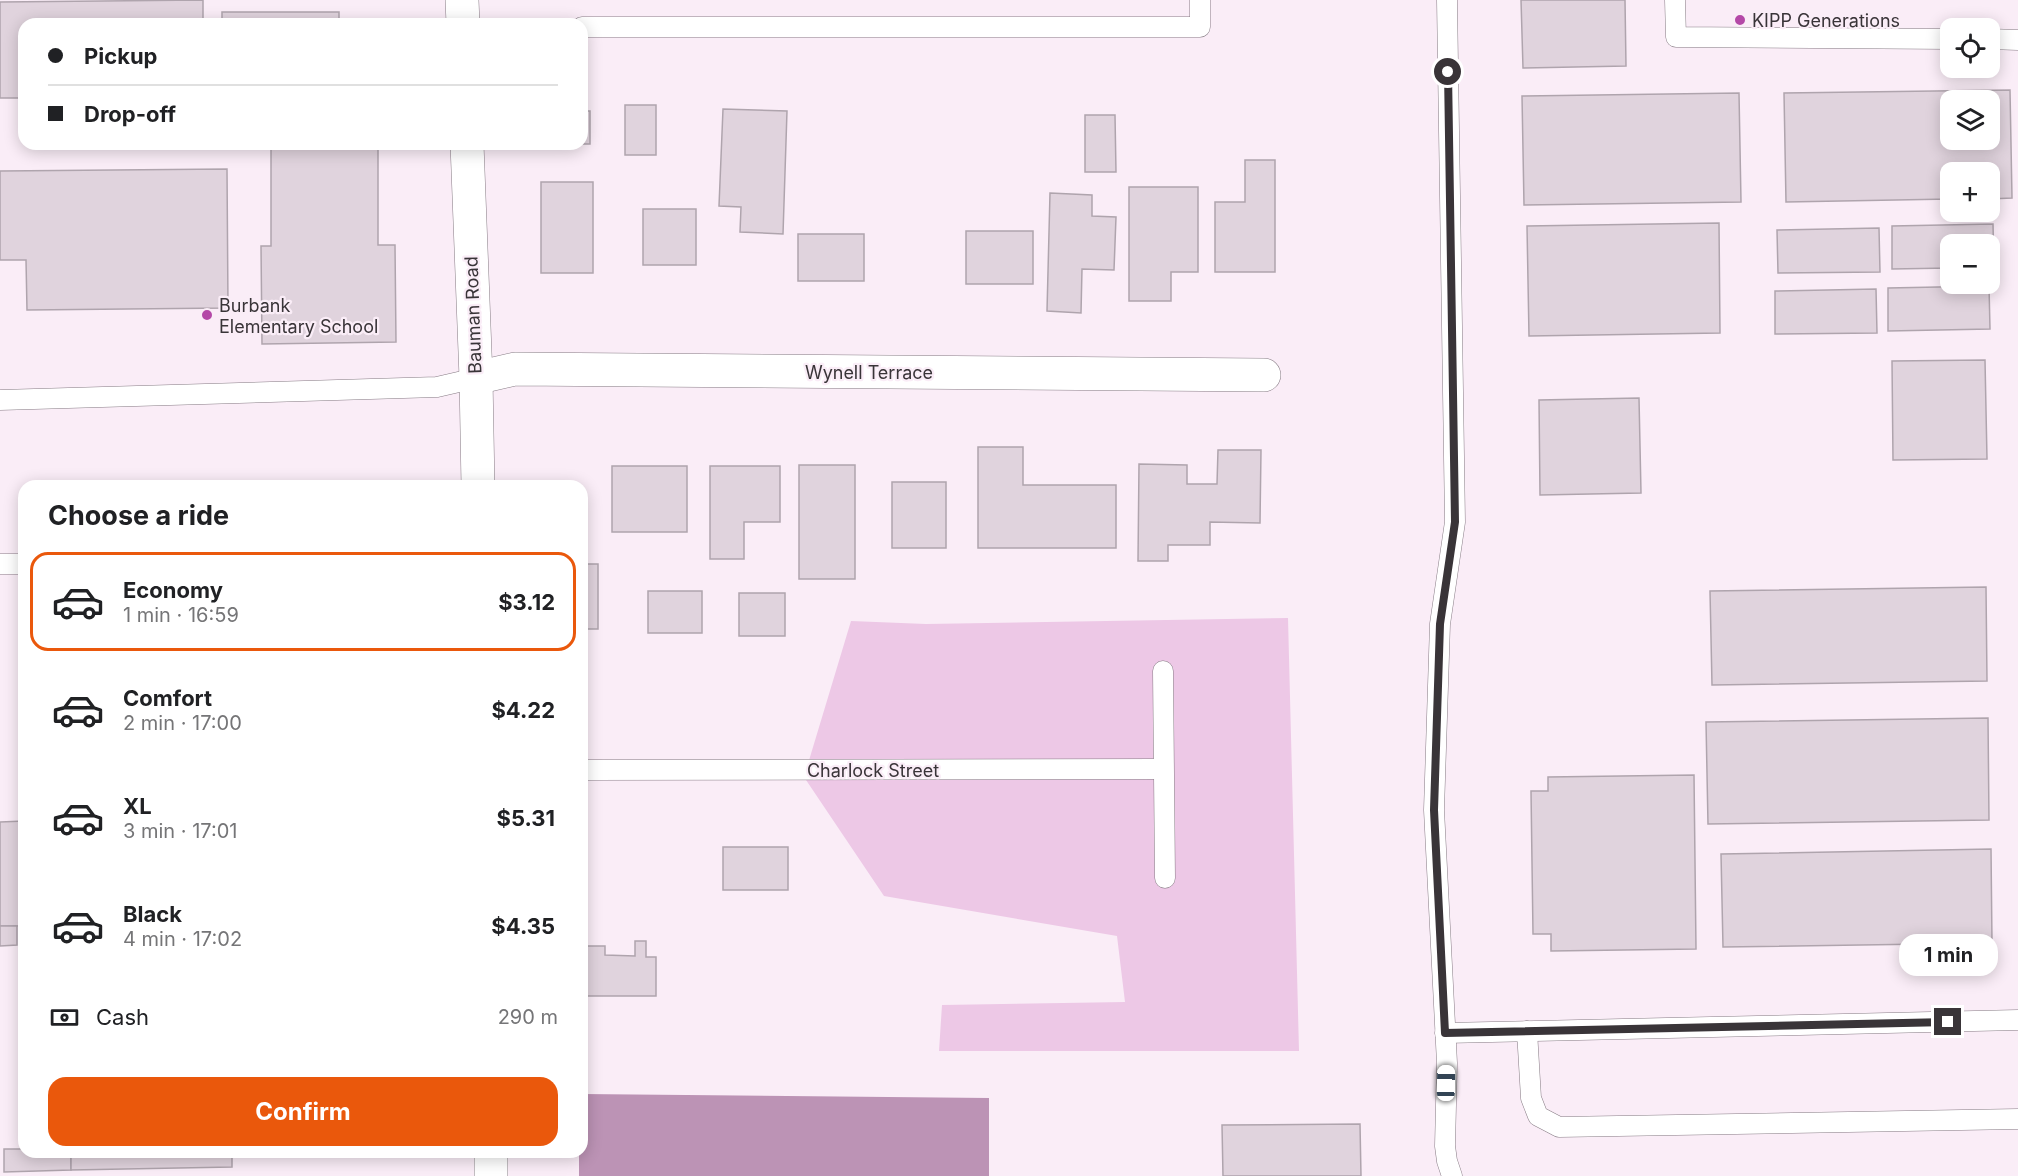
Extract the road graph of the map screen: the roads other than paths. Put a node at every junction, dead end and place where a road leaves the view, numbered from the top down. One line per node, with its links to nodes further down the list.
1 (462, 0): 5 (street)
2 (1200, 0): 6 (lane)
3 (1447, 0): 23 (lane)
4 (1675, 0): 7 (lane)
5 (463, 18)
6 (588, 27)
7 (1940, 39)
8 (2000, 39): 9 (lane)
9 (2018, 40)
10 (467, 150): 12 (street, Bauman Road)
11 (1264, 375): 12 (street, Wynell Terrace)
12 (476, 378): 13 (lane); 14 (street, Bauman Road)
13 (0, 400)
14 (478, 480)
15 (0, 564): 16 (lane)
16 (18, 564)
17 (1163, 671): 18 (lane)
18 (1163, 769): 19 (lane, Charlock Street); 20 (lane)
19 (588, 770)
20 (1165, 878)
21 (2018, 1020): 22 (lane)
22 (1527, 1031): 23 (lane); 24 (lane)
23 (1445, 1033): 27 (lane)
24 (2018, 1119)
25 (491, 1158): 26 (street)
26 (491, 1176)
27 (1452, 1176)

